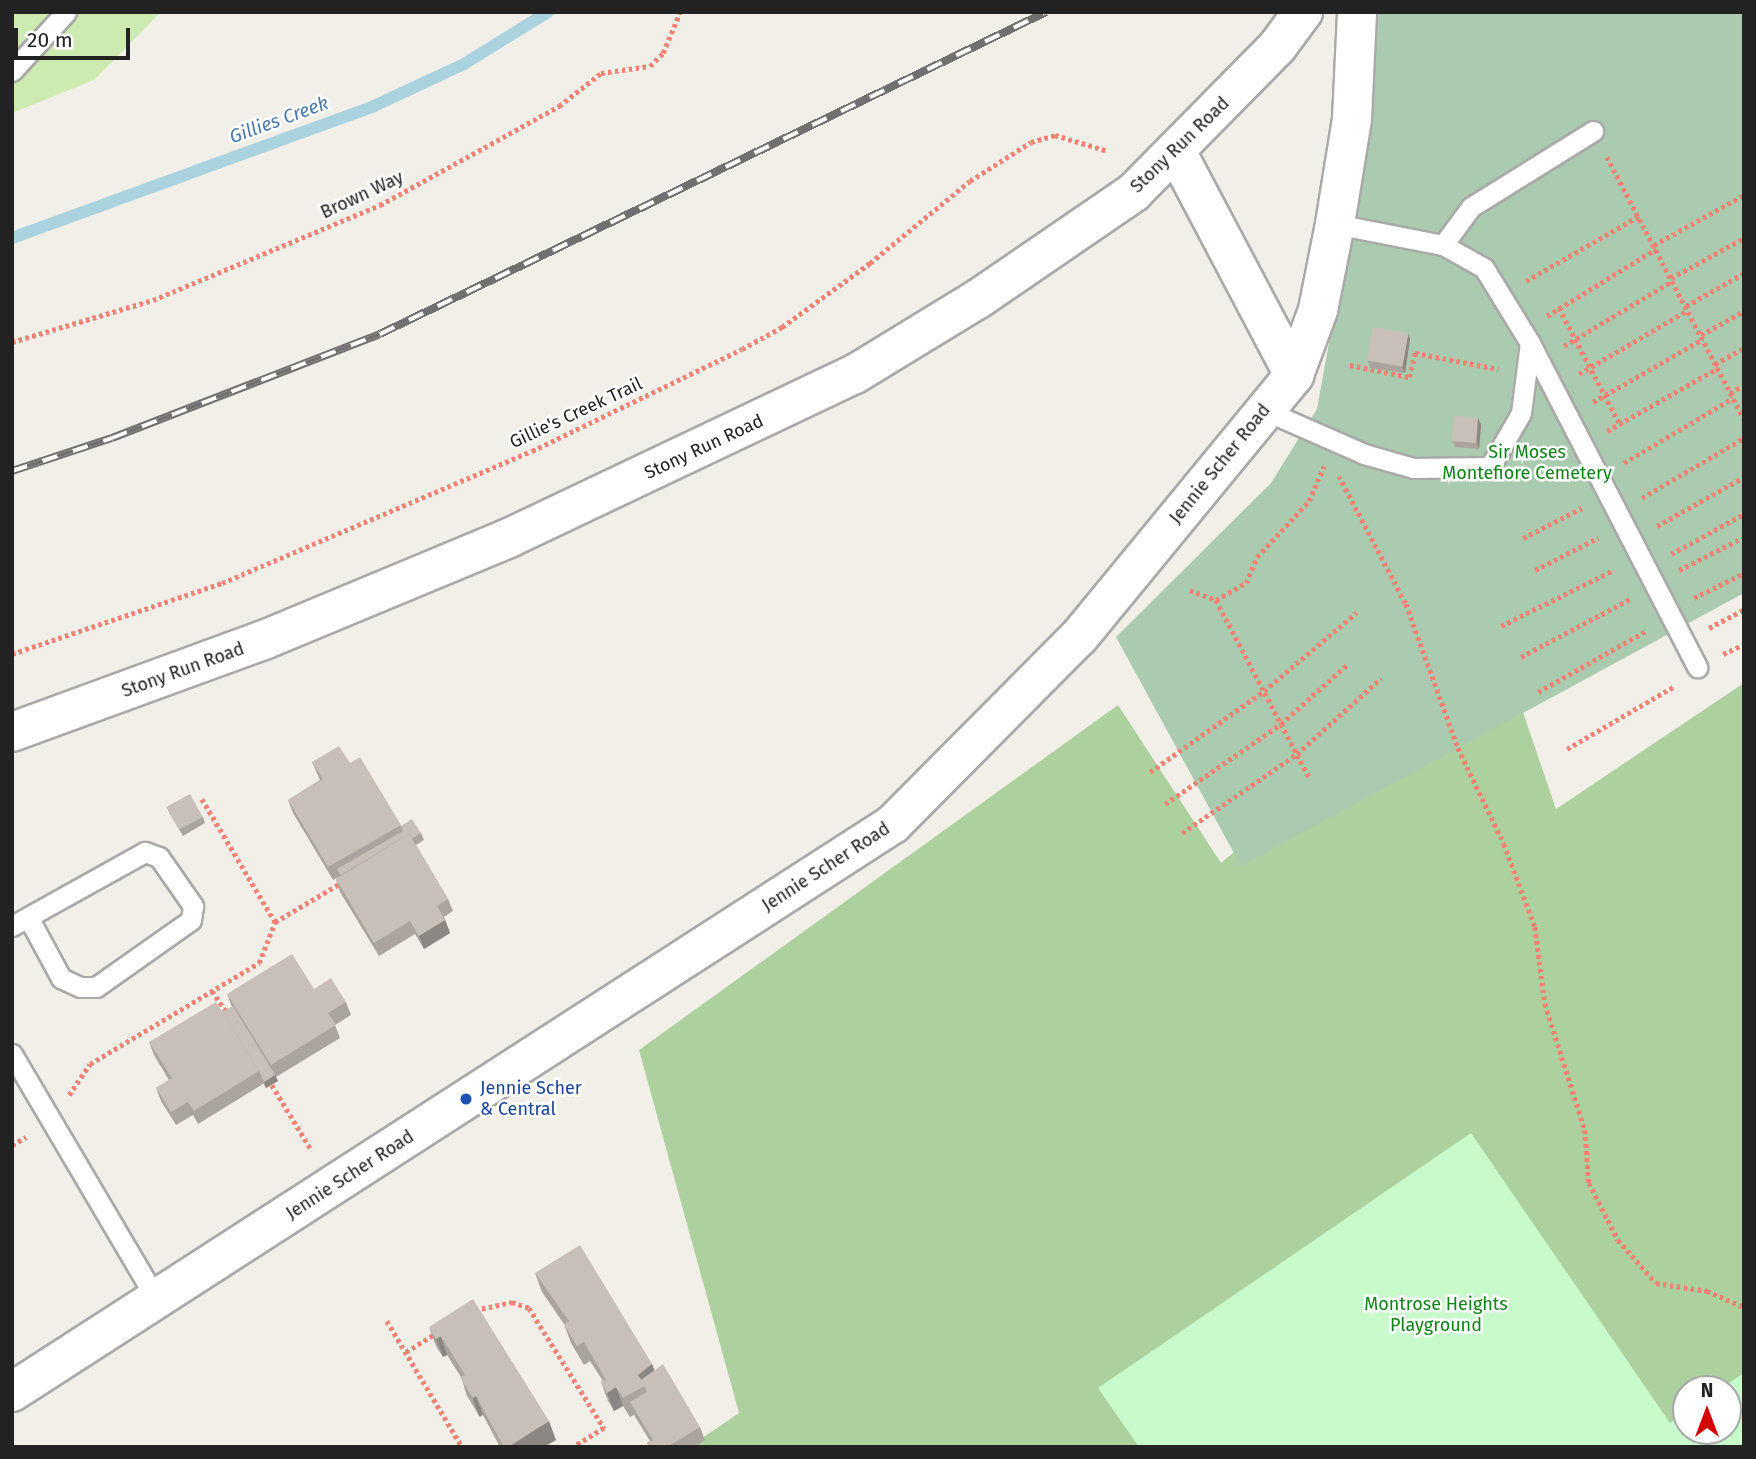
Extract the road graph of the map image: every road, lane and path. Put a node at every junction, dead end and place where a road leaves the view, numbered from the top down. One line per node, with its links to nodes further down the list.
1 (66, 12): 5 (lane)
2 (680, 12): 24 (path, Brown Way)
3 (1303, 12): 8 (street, Stony Run Road)
4 (1357, 12): 11 (street, Jennie Scher Road)
5 (12, 71)
6 (1594, 131): 10 (path); 13 (lane)
7 (1108, 151): 58 (path, Gillie's Creek Trail)
8 (1177, 153): 30 (street); 66 (street, Stony Run Road)
9 (1744, 195): 14 (path)
10 (1639, 216): 14 (path); 17 (path)
11 (1335, 224): 13 (lane); 30 (street, Jennie Scher Road)
12 (1744, 238): 16 (path)
13 (1443, 245): 17 (lane)
14 (1655, 247): 16 (path); 18 (path)
15 (1744, 273): 19 (path)
16 (1672, 279): 19 (path); 23 (path)
17 (1501, 296): 21 (lane)
18 (1559, 308): 21 (path); 23 (path)
19 (1687, 308): 22 (path); 29 (path)
20 (1744, 310): 22 (path)
21 (1526, 337): 28 (lane)
22 (1702, 337): 27 (path); 33 (path)
23 (1576, 339): 28 (path); 29 (path)
24 (12, 342)
25 (1744, 348): 27 (path)
26 (1349, 365): 28 (path)
27 (1716, 366): 34 (path); 38 (path)
28 (1533, 368): 32 (lane); 35 (lane)
29 (1590, 368): 32 (path); 33 (path)
30 (1294, 375): 35 (street, Jennie Scher Road)
31 (1744, 385): 34 (path)
32 (1553, 389): 36 (lane)
33 (1605, 395): 36 (path); 38 (path)
34 (1732, 395): 37 (path); 43 (path)
35 (1264, 410): 83 (street, Jennie Scher Road)
36 (1568, 416): 40 (lane)
37 (1744, 419)
38 (1620, 424): 40 (path)
39 (1744, 438): 48 (path)
40 (1583, 446): 43 (lane)
41 (1337, 472): 84 (path)
42 (1744, 477): 48 (path)
43 (1600, 478): 48 (lane)
44 (1309, 502): 52 (path)
45 (1744, 514): 48 (path)
46 (1744, 537): 48 (path)
47 (1523, 538): 48 (path)
48 (1634, 546): 49 (path); 55 (lane); 56 (path); 59 (path)
49 (1535, 570)
50 (1744, 573): 55 (path)
51 (1190, 590): 52 (path)
52 (1216, 600): 63 (path)
53 (1744, 609): 57 (path)
54 (1356, 614): 63 (path)
55 (1670, 614): 57 (lane); 64 (path)
56 (1501, 626)
57 (1683, 641): 61 (lane)
58 (12, 654)
59 (1521, 657)
60 (1349, 663): 65 (path)
61 (1697, 667): 67 (path)
62 (1381, 678): 68 (path)
63 (1264, 691): 65 (path); 69 (path)
64 (1538, 692)
65 (1281, 723): 68 (path); 72 (path)
66 (12, 732)
67 (1567, 749)
68 (1297, 754): 70 (path); 73 (path)
69 (1150, 772)
70 (1310, 779)
71 (202, 799): 76 (path)
72 (1166, 804)
73 (1182, 833)
74 (343, 881): 76 (path)
75 (20, 922): 75 (lane)
76 (275, 922): 77 (path)
77 (212, 991): 78 (path); 81 (path)
78 (230, 1016)
79 (12, 1054): 83 (lane)
80 (272, 1085): 82 (path)
81 (68, 1096)
82 (312, 1152)
83 (157, 1300): 89 (street, Jennie Scher Road)
84 (1744, 1307)
85 (464, 1315): 91 (path)
86 (387, 1321): 88 (path)
87 (441, 1330): 88 (path)
88 (406, 1352): 90 (path)
89 (12, 1392)
90 (462, 1447)
91 (573, 1447)

